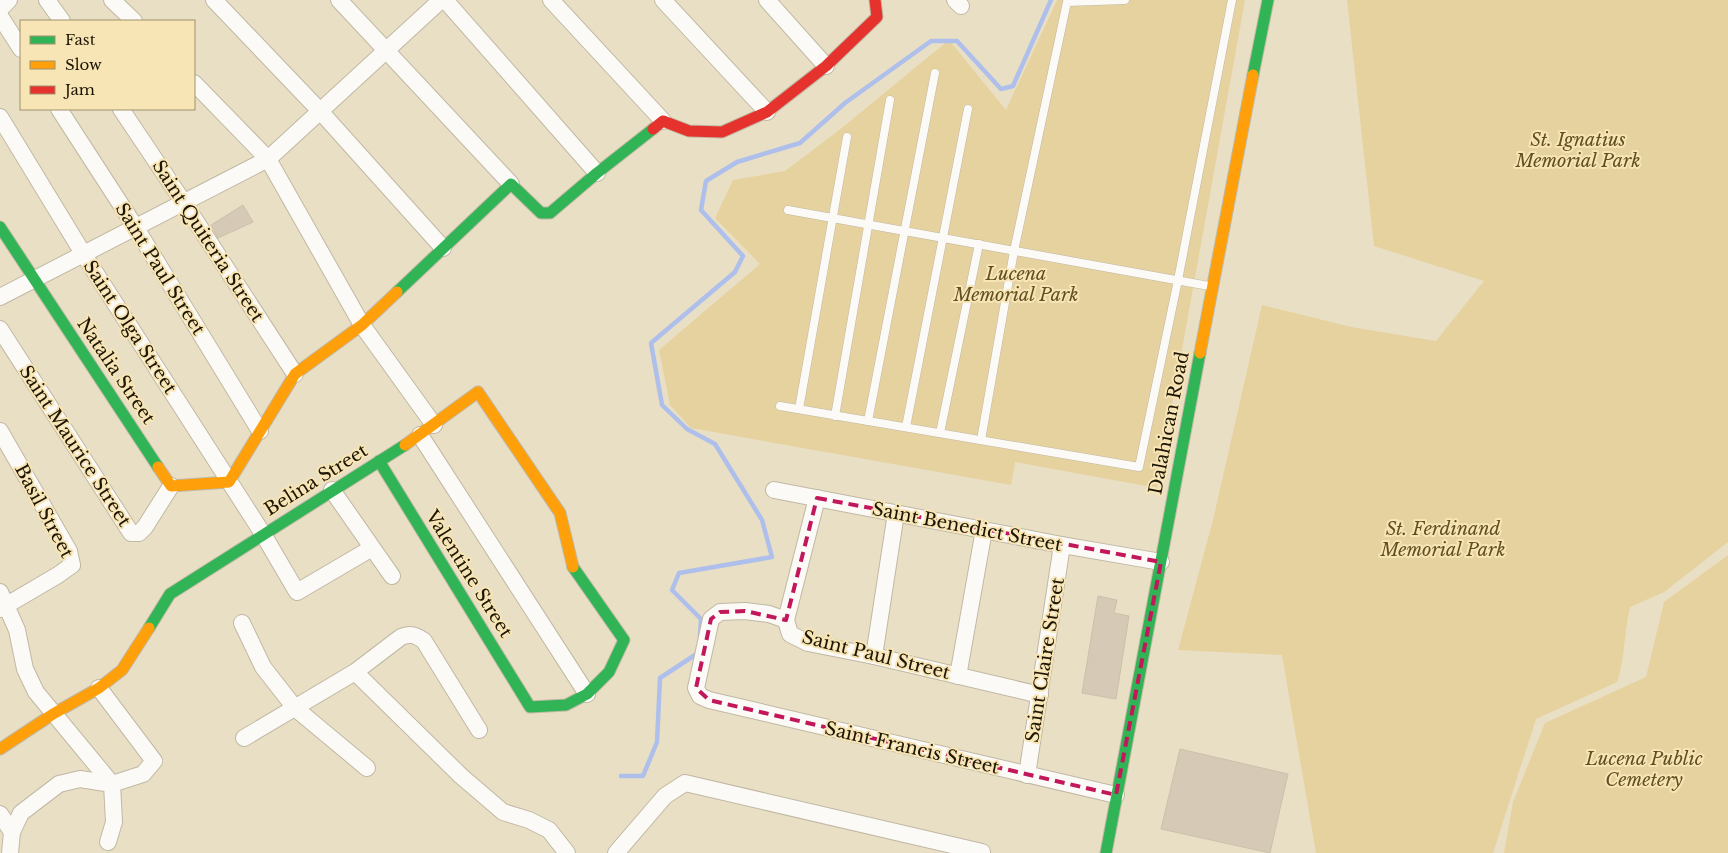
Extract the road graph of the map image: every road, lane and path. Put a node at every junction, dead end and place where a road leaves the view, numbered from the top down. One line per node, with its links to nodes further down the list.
1 (9, 0): 15 (street)
2 (48, 0): 17 (street)
3 (112, 0): 18 (street)
4 (214, 0): 28 (street)
5 (339, 0): 20 (street)
6 (441, 0): 20 (street)
7 (445, 0): 34 (street)
8 (551, 0): 31 (street)
9 (663, 0): 29 (street)
10 (767, 0): 21 (street)
11 (875, 0): 21 (street)
12 (1125, 0): 46 (lane)
13 (1232, 0): 49 (lane)
14 (1268, 0): 50 (street, Dalahican Road)
15 (0, 9)
16 (0, 16): 19 (street)
17 (61, 20)
18 (133, 20)
19 (20, 47)
20 (386, 50): 28 (street); 35 (street)
21 (826, 66): 29 (street)
22 (935, 73): 42 (lane)
23 (195, 83): 33 (street)
24 (890, 100): 39 (lane)
25 (968, 109): 43 (lane)
26 (61, 110): 41 (street, Saint Paul Street)
27 (122, 110): 36 (street, Saint Quiteria Street)
28 (320, 111): 33 (street); 45 (street)
29 (767, 112): 31 (street)
30 (0, 118): 47 (street, Saint Olga Street)
31 (663, 121): 34 (street)
32 (847, 137): 38 (lane)
33 (268, 159): 36 (street); 52 (street)
34 (597, 173): 35 (street)
35 (511, 184): 45 (street)
36 (184, 203): 41 (street); 54 (street, Saint Quiteria Street)
37 (788, 210): 38 (lane)
38 (832, 218): 39 (lane); 56 (lane)
39 (869, 224): 42 (lane); 57 (lane)
40 (0, 227): 48 (street, Natalia Street)
41 (136, 228): 47 (street); 62 (street, Saint Paul Street)
42 (904, 231): 43 (lane); 58 (lane)
43 (943, 238): 44 (lane); 60 (lane)
44 (979, 244): 46 (lane); 63 (lane)
45 (444, 248): 52 (street)
46 (1014, 250): 49 (lane); 65 (lane)
47 (84, 254): 48 (street); 67 (street, Saint Olga Street)
48 (34, 280): 51 (street); 68 (street, Natalia Street)
49 (1178, 280): 50 (lane); 65 (lane)
50 (1214, 287): 77 (street, Dalahican Road)
51 (0, 297)
52 (362, 325): 54 (street); 59 (street)
53 (0, 329): 68 (street, Saint Maurice Street)
54 (295, 374): 62 (street)
55 (780, 406): 56 (lane)
56 (799, 409): 57 (lane)
57 (836, 416): 58 (lane)
58 (868, 421): 60 (lane)
59 (434, 425): 64 (street, Belina Street); 86 (street, Belina Street)
60 (906, 427): 63 (lane)
61 (0, 431): 79 (street, Basil Street)
62 (260, 431): 67 (street)
63 (940, 433): 65 (lane)
64 (420, 435): 66 (street, Belina Street); 86 (street)
65 (981, 440)
66 (379, 460): 69 (street, Belina Street); 86 (street, Valentine Street)
67 (229, 482): 68 (street); 74 (street, Saint Olga Street)
68 (172, 486)
69 (332, 490): 74 (street, Belina Street); 76 (street)
70 (774, 490): 71 (street, Saint Benedict Street)
71 (817, 498): 72 (street, Saint Benedict Street); 80 (street, Saint Paul Street)
72 (896, 513): 73 (street, Saint Benedict Street); 82 (street)
73 (984, 530): 75 (street, Saint Benedict Street); 84 (street)
74 (263, 534): 76 (street, Saint Olga Street); 85 (street, Belina Street)
75 (1062, 545): 77 (street, Saint Benedict Street); 87 (street, Saint Claire Street)
76 (372, 548): 78 (street)
77 (1161, 562): 96 (street, Dalahican Road)
78 (392, 576)
79 (2, 602): 89 (street)
80 (786, 620): 82 (street, Saint Paul Street); 94 (street, Saint Francis Street)
81 (242, 622): 88 (street)
82 (874, 656): 84 (street, Saint Paul Street)
83 (355, 672): 88 (street); 90 (street); 101 (street)
84 (958, 676): 87 (street, Saint Paul Street)
85 (99, 688): 89 (street); 95 (street)
86 (587, 694)
87 (1040, 695): 94 (street, Saint Claire Street)
88 (295, 708): 91 (street); 93 (street)
89 (53, 714): 92 (street); 95 (street)
90 (479, 730)
91 (244, 738)
92 (0, 749)
93 (368, 768)
94 (1027, 775): 96 (street, Saint Francis Street)
95 (112, 784): 98 (street); 99 (street)
96 (1116, 795): 104 (street, Dalahican Road)
97 (0, 814): 98 (street)
98 (12, 832): 100 (street)
99 (108, 845)
100 (10, 853)
101 (568, 853)
102 (616, 853): 103 (street)
103 (982, 853)
104 (1106, 853)

